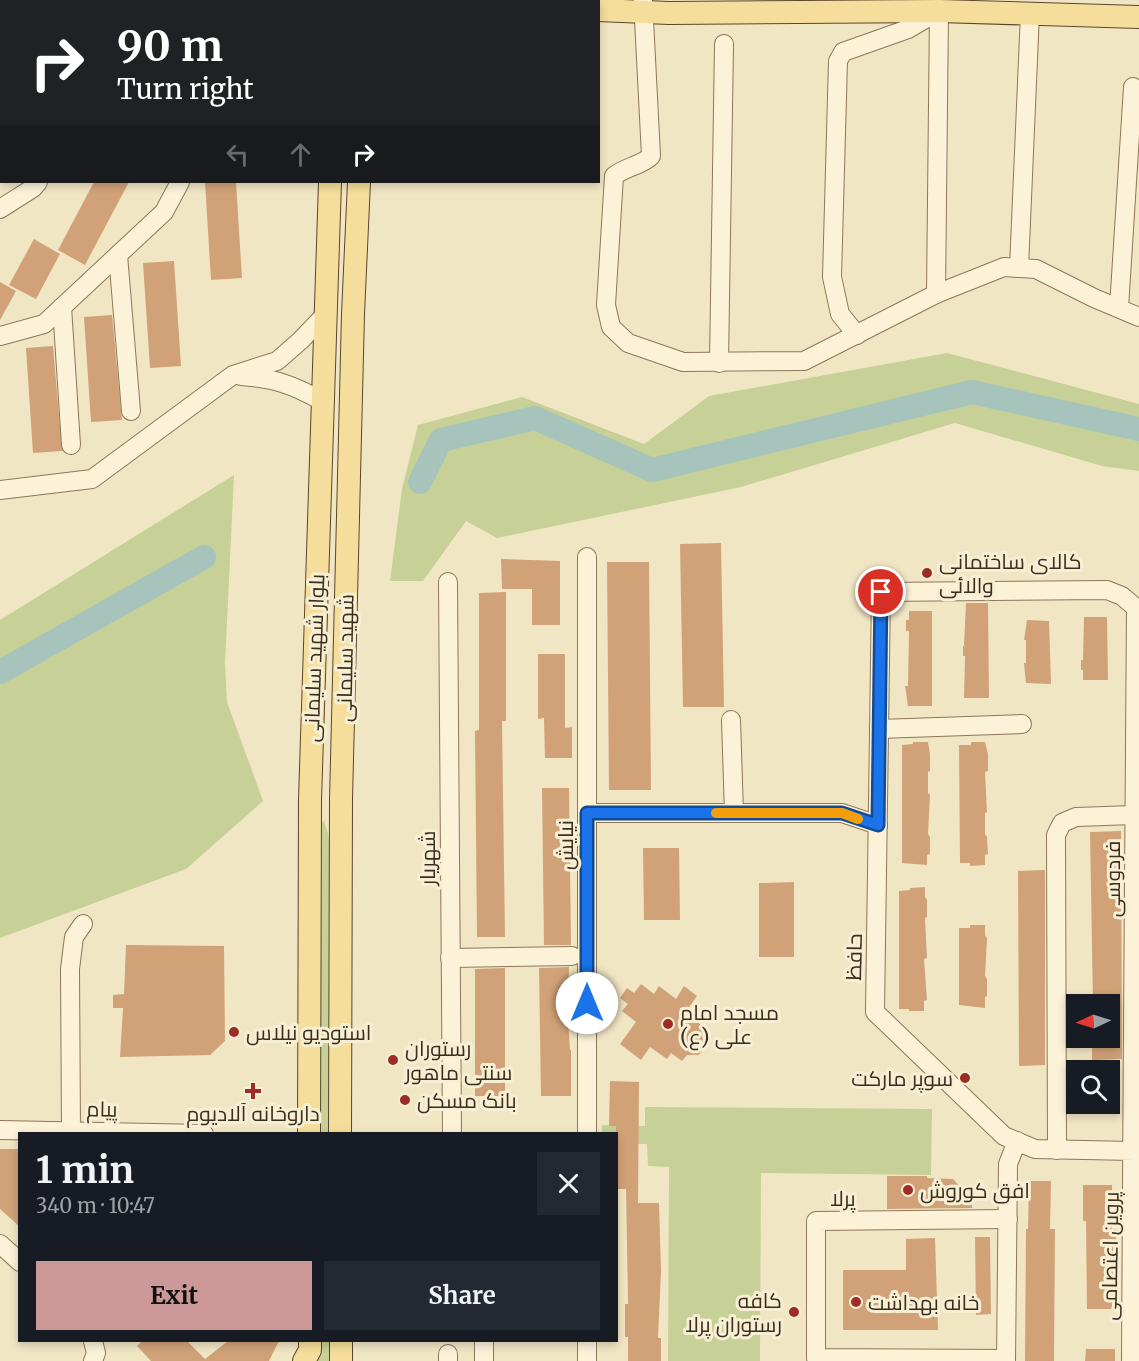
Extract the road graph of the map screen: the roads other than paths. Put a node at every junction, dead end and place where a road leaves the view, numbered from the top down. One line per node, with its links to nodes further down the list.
1 (643, 6): 2 (main road); 3 (main road); 22 (street)
2 (600, 10)
3 (939, 11): 4 (main road); 15 (street); 20 (street)
4 (1029, 14): 5 (main road); 14 (street)
5 (1139, 17)
6 (724, 44): 22 (street)
7 (1133, 87): 17 (street)
8 (37, 183): 12 (street)
9 (179, 183): 13 (street)
10 (330, 183): 18 (main road, بلوار شهید سلیمانی)
11 (359, 183): 36 (main road, شهید سلیمانی)
12 (0, 209)
13 (118, 255): 16 (street); 25 (street)
14 (1019, 268): 15 (street); 17 (street)
15 (936, 294): 20 (street)
16 (62, 307): 21 (street); 26 (street)
17 (1119, 308): 19 (street)
18 (325, 315): 23 (street); 24 (main road, بلوار شهید سلیمانی)
19 (1139, 317)
20 (857, 335): 22 (street)
21 (0, 336)
22 (719, 363)
23 (233, 375): 24 (street); 27 (street)
24 (322, 401): 35 (main road, بلوار شهید سلیمانی)
25 (130, 411)
26 (71, 446)
27 (0, 490)
28 (587, 557): 37 (street, نیایش)
29 (448, 582): 43 (street, شهریار)
30 (881, 592): 33 (street, حافظ); 34 (street, فردوسی)
31 (731, 720): 38 (street)
32 (1022, 724): 33 (street)
33 (879, 729): 40 (street, حافظ)
34 (1137, 759): 39 (street, فردوسی)
35 (310, 800): 36 (main road); 47 (main road, بلوار شهید سلیمانی)
36 (342, 800): 48 (main road, شهید سلیمانی)
37 (587, 813): 38 (street); 50 (street, نیایش)
38 (734, 813): 40 (street)
39 (1134, 815): 52 (street); 53 (street, فردوسی)
40 (878, 825): 51 (street, حافظ)
41 (83, 924): 45 (street)
42 (572, 956): 43 (street)
43 (450, 958): 49 (street, شهریار)
44 (0, 1130): 45 (street, پیام)
45 (71, 1131): 46 (street, پیام)
46 (115, 1132)
47 (309, 1132)
48 (340, 1132)
49 (452, 1132)
50 (587, 1132)
51 (1017, 1141): 52 (street, حافظ); 54 (street)
52 (1057, 1150): 53 (street, حافظ)
53 (1137, 1151): 69 (street, پروین اعتصامی)
54 (1008, 1219): 62 (street, پرلا); 63 (street)
55 (0, 1244): 56 (street)
56 (18, 1260)
57 (93, 1342): 64 (street)
58 (310, 1342): 65 (main road)
59 (341, 1342): 66 (main road)
60 (484, 1342): 67 (street)
61 (587, 1342): 68 (street)
62 (877, 1360): 63 (street)
63 (1006, 1360)
64 (93, 1361)
65 (304, 1361)
66 (341, 1361)
67 (484, 1361)
68 (587, 1361)
69 (1131, 1361)

